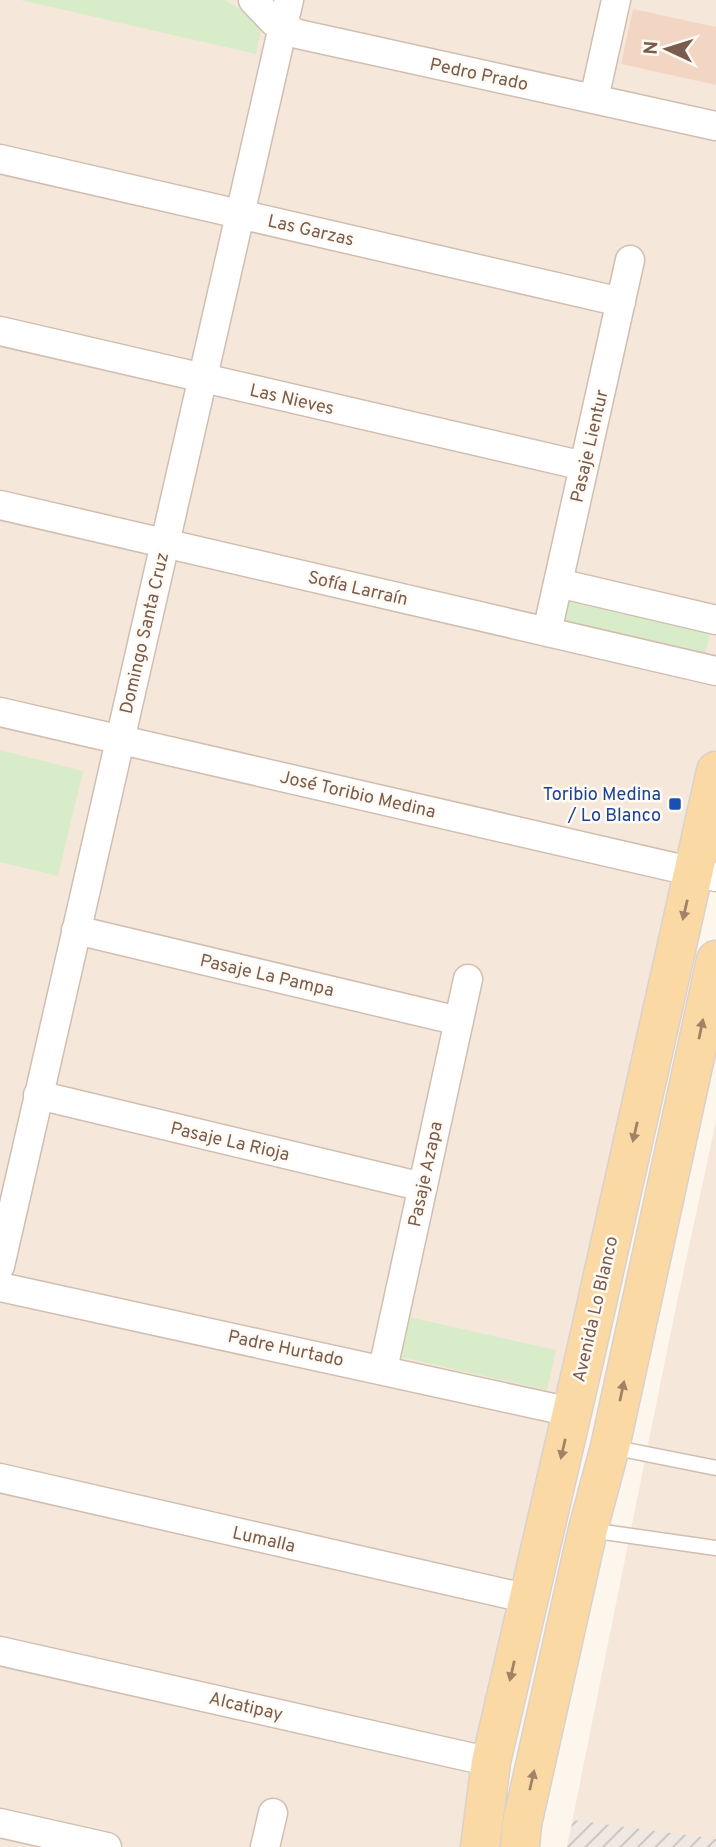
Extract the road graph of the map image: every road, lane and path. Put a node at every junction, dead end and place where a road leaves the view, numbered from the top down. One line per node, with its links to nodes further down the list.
1 (253, 0): 4 (street, Pedro Prado)
2 (289, 0): 4 (street, Domingo Santa Cruz)
3 (616, 0): 5 (street)
4 (283, 28): 5 (street, Pedro Prado); 8 (street, Domingo Santa Cruz)
5 (594, 99): 6 (street, Pedro Prado)
6 (716, 126)
7 (0, 159): 8 (street, Las Garzas)
8 (240, 214): 10 (street, Las Garzas); 12 (street, Domingo Santa Cruz)
9 (631, 260): 10 (street, Pasaje Lientur)
10 (621, 302): 13 (street, Pasaje Lientur)
11 (0, 331): 12 (street, Las Nieves)
12 (202, 378): 13 (street, Las Nieves); 15 (street, Domingo Santa Cruz)
13 (584, 466): 16 (street, Pasaje Lientur)
14 (0, 505): 15 (street, Sofía Larraín)
15 (164, 543): 18 (street, Sofía Larraín); 21 (street, Domingo Santa Cruz)
16 (558, 583): 17 (street); 18 (street, Pasaje Lientur)
17 (716, 620)
18 (547, 632): 19 (street, Sofía Larraín)
19 (716, 671)
20 (0, 712): 21 (street, José Toribio Medina)
21 (120, 739): 23 (street, José Toribio Medina); 24 (street, Domingo Santa Cruz)
22 (716, 771): 23 (main road, Avenida Lo Blanco)
23 (705, 874): 33 (main road, Avenida Lo Blanco, one-way to 33)
24 (76, 930): 27 (street, Pasaje La Pampa); 28 (street, Domingo Santa Cruz)
25 (716, 960): 34 (main road, one-way to 25)
26 (468, 979): 27 (street, Pasaje Azapa)
27 (459, 1021): 29 (street, Pasaje Azapa)
28 (38, 1095): 29 (street, Pasaje La Rioja); 30 (street, Domingo Santa Cruz)
29 (423, 1187): 32 (street, Pasaje Azapa)
30 (0, 1266)
31 (0, 1287): 32 (street, Padre Hurtado)
32 (383, 1369): 33 (street, Padre Hurtado)
33 (572, 1412): 39 (main road, Avenida Lo Blanco, one-way to 39)
34 (610, 1447): 35 (lane); 37 (main road)
35 (716, 1468)
36 (0, 1478): 39 (street, Lumalla)
37 (589, 1529): 38 (lane); 47 (main road, one-way to 37)
38 (716, 1548)
39 (529, 1599): 41 (main road, Avenida Lo Blanco, one-way to 41)
40 (0, 1651): 41 (street, Alcatipay)
41 (491, 1762): 46 (main road, Avenida Lo Blanco)
42 (273, 1813): 45 (street)
43 (0, 1823): 44 (street)
44 (107, 1847)
45 (265, 1847)
46 (480, 1847)
47 (520, 1847)

